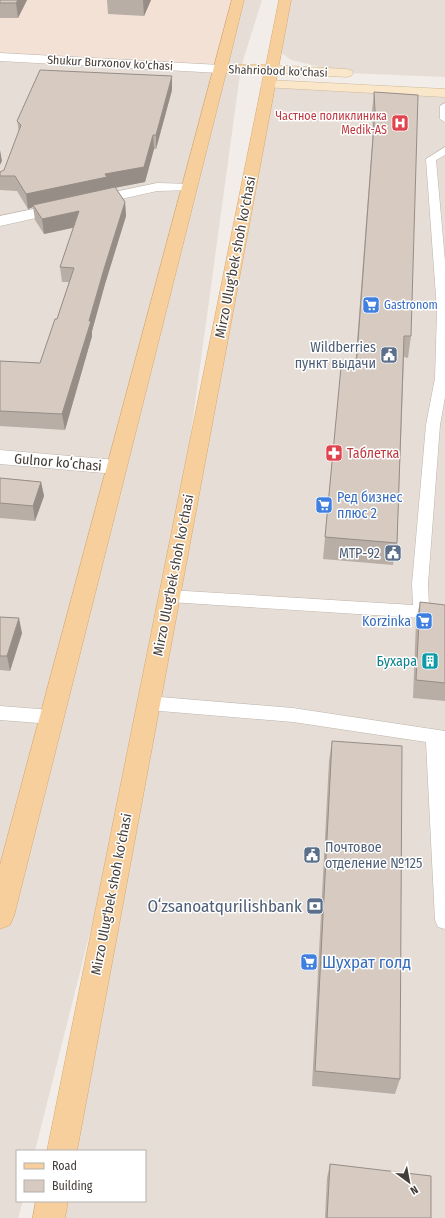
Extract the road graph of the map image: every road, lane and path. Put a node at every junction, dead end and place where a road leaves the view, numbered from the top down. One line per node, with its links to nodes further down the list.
1 (238, 0): 4 (main road)
2 (284, 0): 6 (main road, Mirzo Ulug'bek shoh ko'chasi)
3 (0, 57): 4 (street, Shukur Burxonov ko'chasi)
4 (220, 69): 6 (main road, Shahriobod ko'chasi); 11 (main road)
5 (358, 73): 6 (main road, Shahriobod ko'chasi)
6 (270, 77): 7 (main road, Shahriobod ko'chasi); 16 (main road, Mirzo Ulug'bek shoh ko'chasi)
7 (445, 93)
8 (445, 106): 9 (lane)
9 (445, 119)
10 (445, 150): 13 (lane)
11 (189, 187): 12 (street); 15 (main road)
12 (0, 221)
13 (444, 310): 17 (lane)
14 (0, 457): 15 (street, Gulnor koʻchasi)
15 (116, 467): 21 (main road)
16 (168, 596): 17 (lane); 19 (main road, Mirzo Ulug'bek shoh ko'chasi)
17 (422, 612): 18 (lane)
18 (445, 612)
19 (148, 703): 22 (lane); 25 (main road, Mirzo Ulug'bek shoh ko'chasi)
20 (0, 713): 21 (lane)
21 (52, 717): 23 (main road)
22 (440, 738): 24 (lane)
23 (0, 916)
24 (445, 920)
25 (62, 1150)
26 (52, 1202): 27 (main road)
27 (49, 1218)

